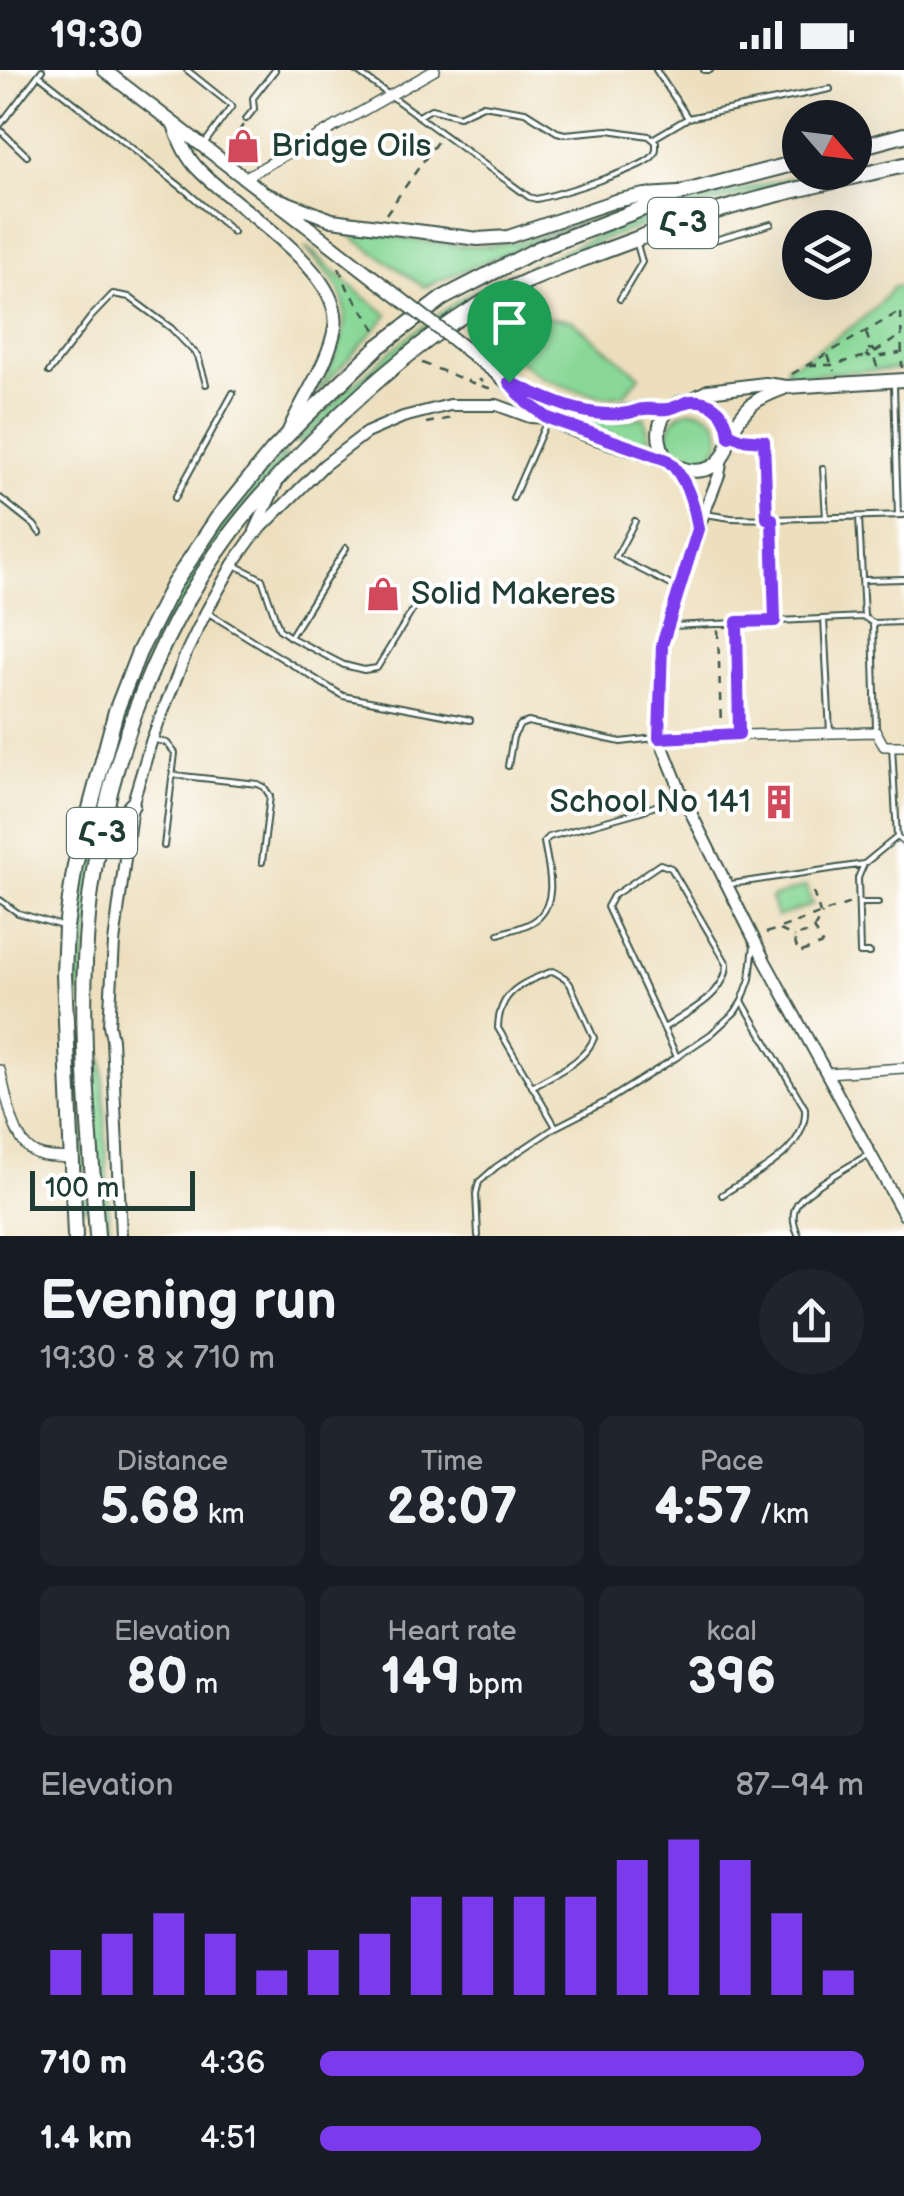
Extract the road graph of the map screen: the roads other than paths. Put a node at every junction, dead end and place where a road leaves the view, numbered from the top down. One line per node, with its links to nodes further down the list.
1 (187, 70): 18 (lane)
2 (275, 70): 12 (lane)
3 (354, 70): 9 (lane)
4 (435, 70): 9 (street)
5 (656, 70): 11 (lane)
6 (40, 72): 14 (lane); 27 (lane)
7 (112, 72): 13 (main road)
8 (830, 89): 11 (lane)
9 (389, 95): 10 (lane); 22 (street)
10 (419, 116): 16 (lane); 16 (lane)
11 (688, 118): 16 (lane)
12 (246, 119)
13 (174, 124): 18 (main road); 40 (main road)
14 (0, 128): 19 (lane)
15 (904, 135): 17 (main road)
16 (654, 138)
17 (872, 143)
18 (202, 146): 22 (main road)
19 (27, 156)
20 (904, 165): 25 (main road, Հ-3)
21 (782, 167): 23 (main road, Հ-3)
22 (244, 178): 24 (main road)
23 (685, 192): 24 (main road); 40 (main road, Հ-3)
24 (265, 194): 32 (main road, bridge)
25 (705, 215): 26 (lane); 28 (main road, Հ-3)
26 (771, 224)
27 (233, 232)
28 (635, 240): 29 (lane); 41 (main road, Հ-3)
29 (620, 299)
30 (48, 372): 34 (lane)
31 (899, 378): 33 (main road); 50 (lane)
32 (509, 382): 37 (main road); 38 (main road)
33 (787, 382): 36 (main road); 39 (main road)
34 (206, 384)
35 (233, 393): 47 (lane)
36 (690, 400): 37 (main road); 39 (main road)
37 (669, 409): 43 (main road)
38 (548, 418): 43 (main road); 48 (lane); 57 (street)
39 (730, 435): 42 (main road); 53 (lane)
40 (284, 439): 41 (lane); 97 (main road, Հ-3)
41 (299, 456): 45 (main road, Հ-3)
42 (722, 457): 43 (main road); 49 (street)
43 (670, 463): 55 (street)
44 (824, 468): 52 (lane)
45 (280, 476): 57 (street); 89 (main road, Հ-3)
46 (0, 498): 56 (lane)
47 (175, 498)
48 (513, 498)
49 (705, 514): 53 (lane); 55 (street)
50 (901, 515): 51 (lane)
51 (859, 517): 52 (lane); 61 (lane)
52 (826, 518): 53 (lane)
53 (770, 519): 67 (lane)
54 (635, 521): 62 (lane)
55 (698, 529): 62 (street)
56 (40, 533)
57 (253, 536): 59 (street)
58 (346, 548): 72 (lane)
59 (233, 564): 64 (street); 72 (lane)
60 (904, 579): 61 (lane)
61 (862, 580): 65 (lane)
62 (679, 586): 71 (street)
63 (422, 595): 72 (lane)
64 (206, 612): 73 (lane); 78 (street)
65 (864, 617): 66 (lane); 70 (lane)
66 (824, 619): 67 (lane); 74 (lane)
67 (775, 621): 68 (lane)
68 (737, 622): 71 (lane); 76 (lane)
69 (904, 622): 70 (lane)
70 (873, 623): 75 (lane)
71 (666, 626): 77 (street)
72 (290, 637)
73 (470, 720)
74 (830, 732): 75 (street); 76 (street)
75 (876, 732): 79 (street)
76 (739, 734): 77 (street)
77 (659, 738): 81 (lane); 85 (street)
78 (152, 739): 82 (lane); 86 (street)
79 (892, 746): 80 (street); 83 (lane)
80 (904, 746)
81 (508, 766)
82 (173, 774): 90 (lane); 91 (lane)
83 (895, 794): 84 (lane); 87 (lane)
84 (904, 794)
85 (683, 796): 93 (street); 98 (lane)
86 (132, 805): 89 (main road); 119 (street)
87 (897, 838): 88 (lane); 92 (lane)
88 (904, 842)
89 (99, 846): 102 (main road, Հ-3)
90 (164, 846)
91 (262, 862)
92 (864, 864): 93 (lane); 95 (lane)
93 (728, 885): 99 (street)
94 (0, 900): 97 (lane)
95 (859, 902): 96 (lane); 100 (lane)
96 (878, 903)
97 (66, 927): 103 (main road, Հ-3)
98 (499, 934)
99 (755, 940): 101 (lane); 110 (street)
100 (870, 953)
101 (742, 1001): 107 (lane); 115 (lane)
102 (84, 1004): 103 (main road); 105 (main road, Հ-3)
103 (65, 1005): 106 (main road, Հ-3)
104 (664, 1028): 104 (lane); 107 (lane)
105 (85, 1048): 106 (main road); 118 (main road, Հ-3)
106 (67, 1049): 114 (main road, Հ-3)
107 (677, 1056): 112 (lane)
108 (904, 1068): 110 (street)
109 (0, 1071): 114 (street)
110 (826, 1073): 113 (street)
111 (532, 1087): 111 (lane); 112 (lane)
112 (556, 1128): 120 (lane)
113 (870, 1153): 116 (street); 121 (lane)
114 (70, 1158): 117 (main road, Հ-3)
115 (722, 1196)
116 (904, 1214)
117 (76, 1236)
118 (97, 1236)
119 (121, 1236)
120 (478, 1236)
121 (798, 1236)

